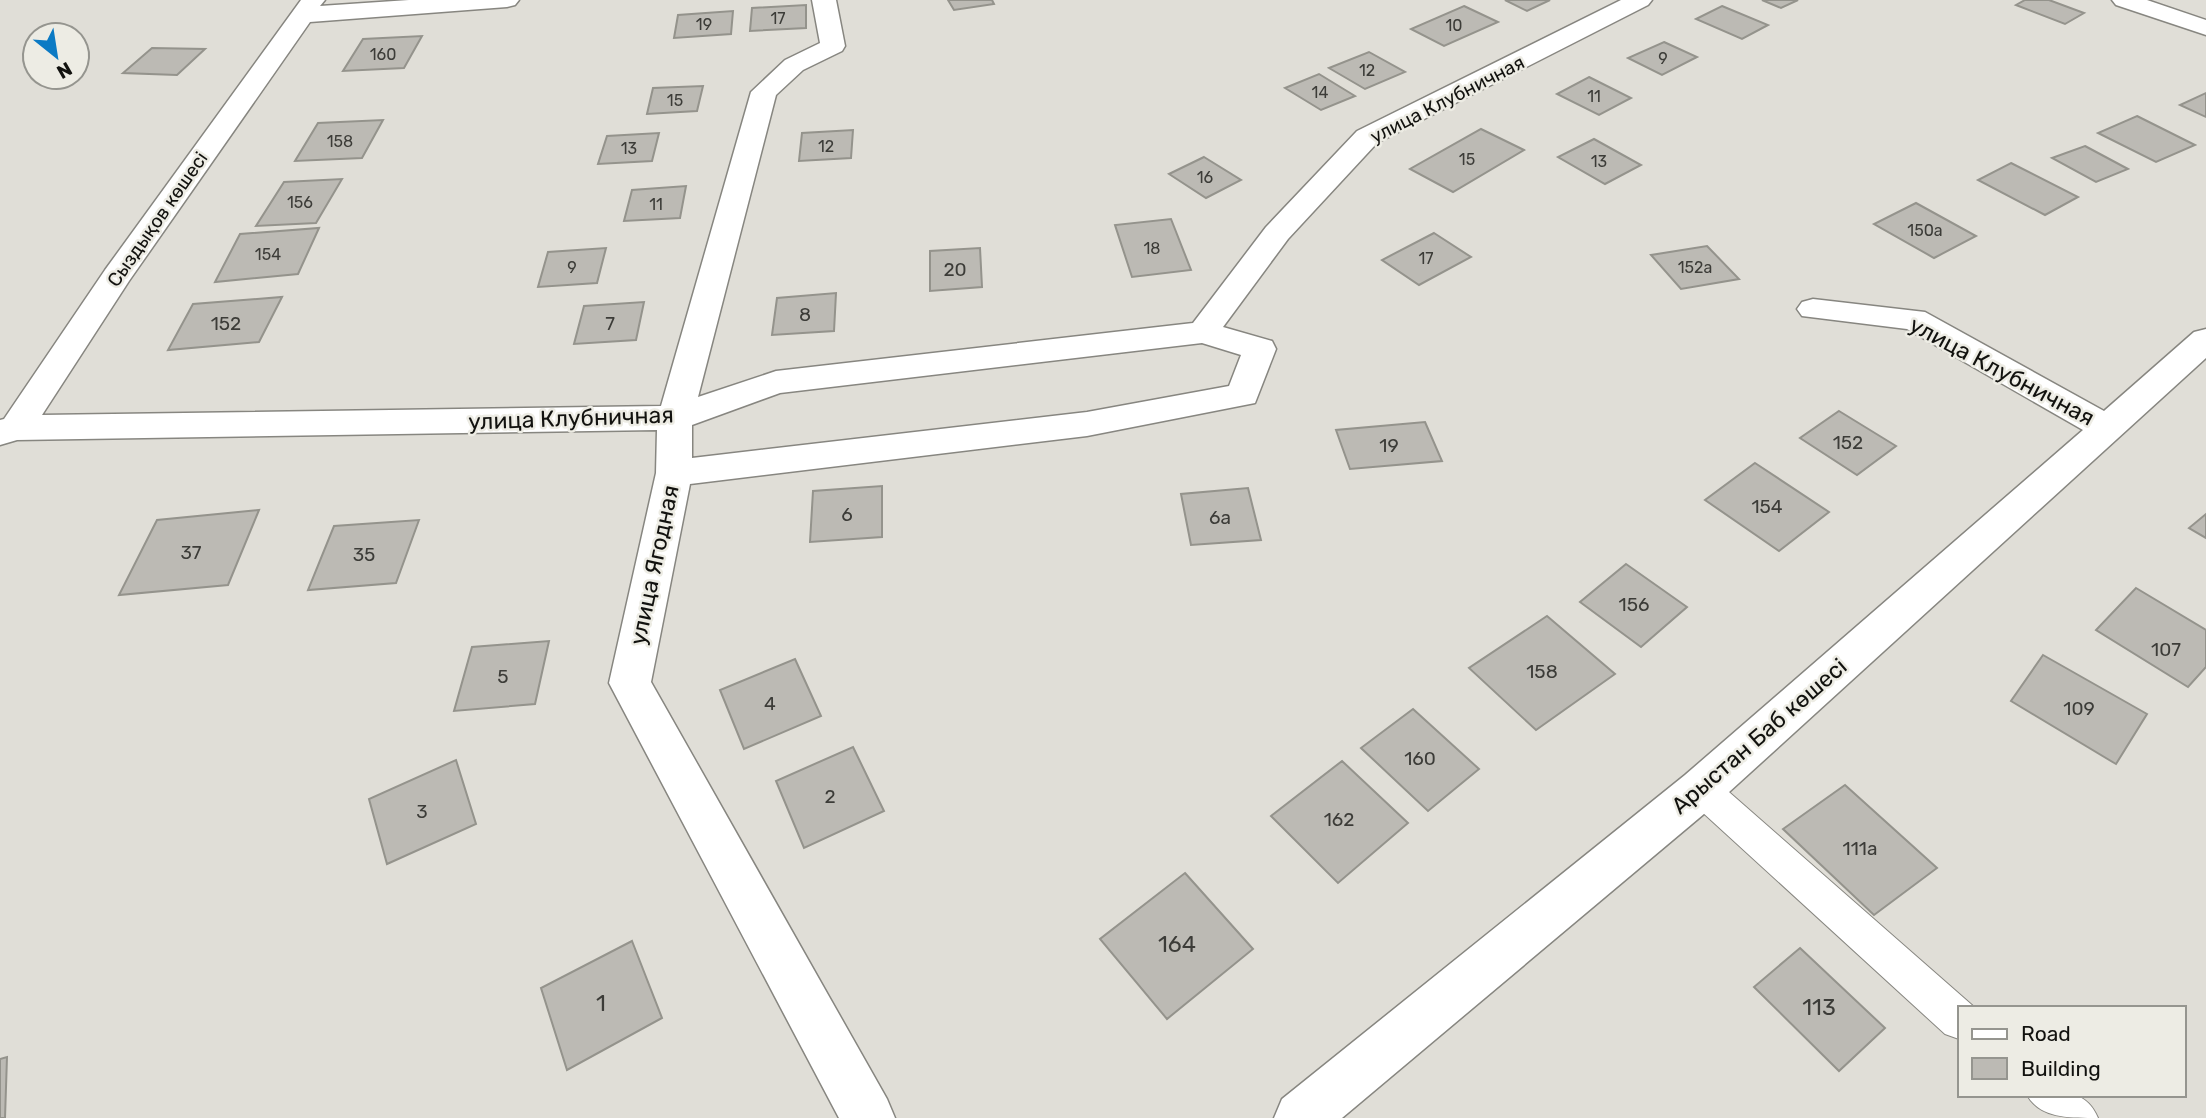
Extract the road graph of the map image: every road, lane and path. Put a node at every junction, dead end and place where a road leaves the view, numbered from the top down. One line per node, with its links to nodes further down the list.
1 (507, 0): 5 (street)
2 (824, 0): 10 (street, улица Ягодная)
3 (1640, 0): 8 (street, улица Клубничная)
4 (2124, 0): 6 (street)
5 (308, 8): 12 (street, Сыздықов көшесі)
6 (2206, 28)
7 (1813, 309): 11 (street, улица Клубничная)
8 (1203, 332): 10 (street, улица Клубничная); 13 (street, улица Клубничная)
9 (2206, 340): 11 (street, Арыстан Баб көшесі)
10 (675, 418): 12 (street, улица Клубничная); 13 (street, улица Ягодная)
11 (2106, 428): 14 (street, Арыстан Баб көшесі)
12 (8, 430)
13 (674, 473): 17 (street, улица Ягодная)
14 (1701, 789): 15 (lane); 18 (street, Арыстан Баб көшесі)
15 (1958, 1019)
16 (2050, 1097): 19 (lane)
17 (868, 1118)
18 (1301, 1118)
19 (2077, 1118)

